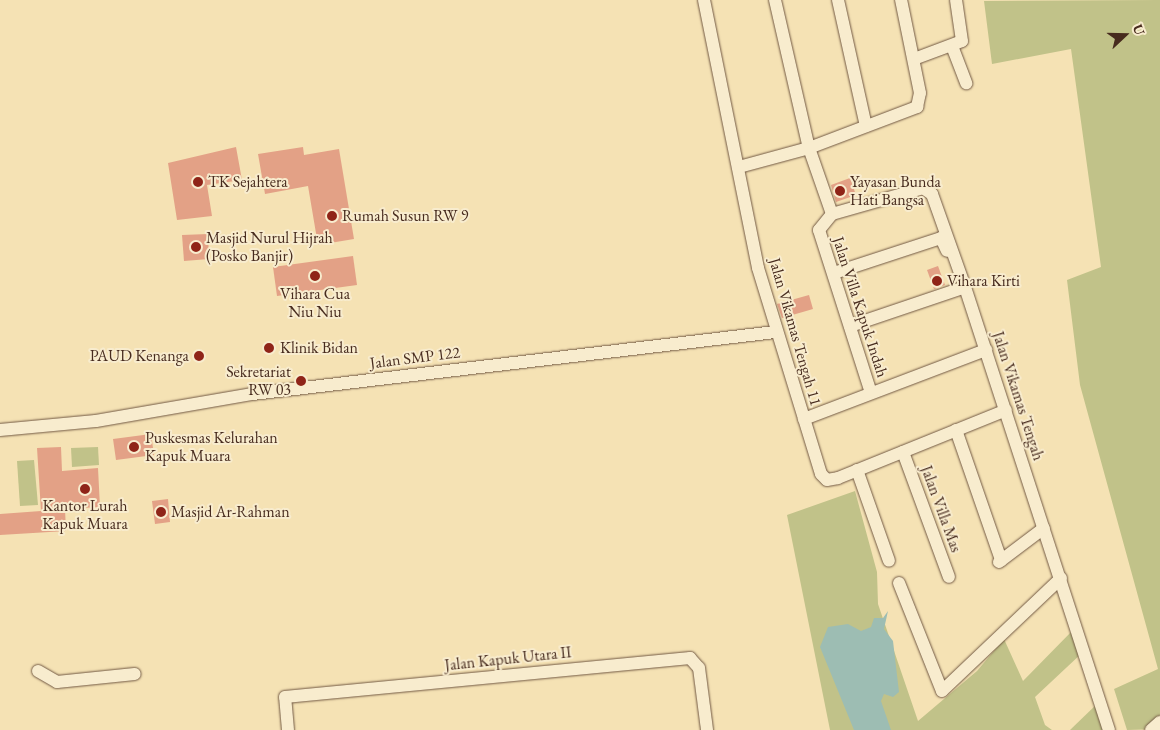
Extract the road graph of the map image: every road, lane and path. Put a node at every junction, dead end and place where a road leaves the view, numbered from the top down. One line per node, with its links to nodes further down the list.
1 (704, 0): 11 (street, Jalan Vikamas Tengah 11)
2 (775, 0): 10 (street)
3 (838, 0): 9 (street)
4 (901, 0): 7 (street)
5 (956, 0): 6 (street)
6 (952, 46): 7 (street); 8 (street)
7 (914, 59): 9 (street)
8 (966, 83)
9 (866, 126): 10 (street)
10 (809, 148): 11 (street); 12 (street)
11 (740, 167): 17 (street, Jalan Vikamas Tengah 11)
12 (832, 214): 14 (street, Jalan Villa Kapuk Indah); 15 (street, Jalan Vikamas Tengah)
13 (948, 252): 14 (street)
14 (834, 273): 16 (street, Jalan Villa Kapuk Indah)
15 (965, 287): 16 (street); 18 (street, Jalan Vikamas Tengah)
16 (850, 326): 19 (street, Jalan Villa Kapuk Indah)
17 (775, 332): 21 (street, Jalan Vikamas Tengah 11); 22 (street, Jalan SMP 122)
18 (986, 350): 19 (street); 20 (street, Jalan Vikamas Tengah)
19 (871, 393): 21 (street)
20 (1006, 410): 23 (street, Jalan Vikamas Tengah 11); 26 (street, Jalan Vikamas Tengah)
21 (804, 419): 25 (street, Jalan Vikamas Tengah 11)
22 (0, 430)
23 (956, 430): 24 (street, Jalan Vikamas Tengah 11); 26 (street)
24 (903, 452): 25 (street, Jalan Vikamas Tengah 11); 28 (street, Jalan Villa Mas)
25 (857, 470): 27 (street)
26 (1044, 528): 29 (street, Jalan Vikamas Tengah)
27 (889, 561)
28 (949, 578)
29 (1060, 578): 30 (street); 36 (street, Jalan Vikamas Tengah)
30 (899, 583)
31 (38, 671): 32 (street)
32 (135, 674)
33 (1160, 722): 37 (street)
34 (288, 730): 35 (street, Jalan Kapuk Utara II)
35 (707, 730)
36 (1109, 730)
37 (1151, 730)

